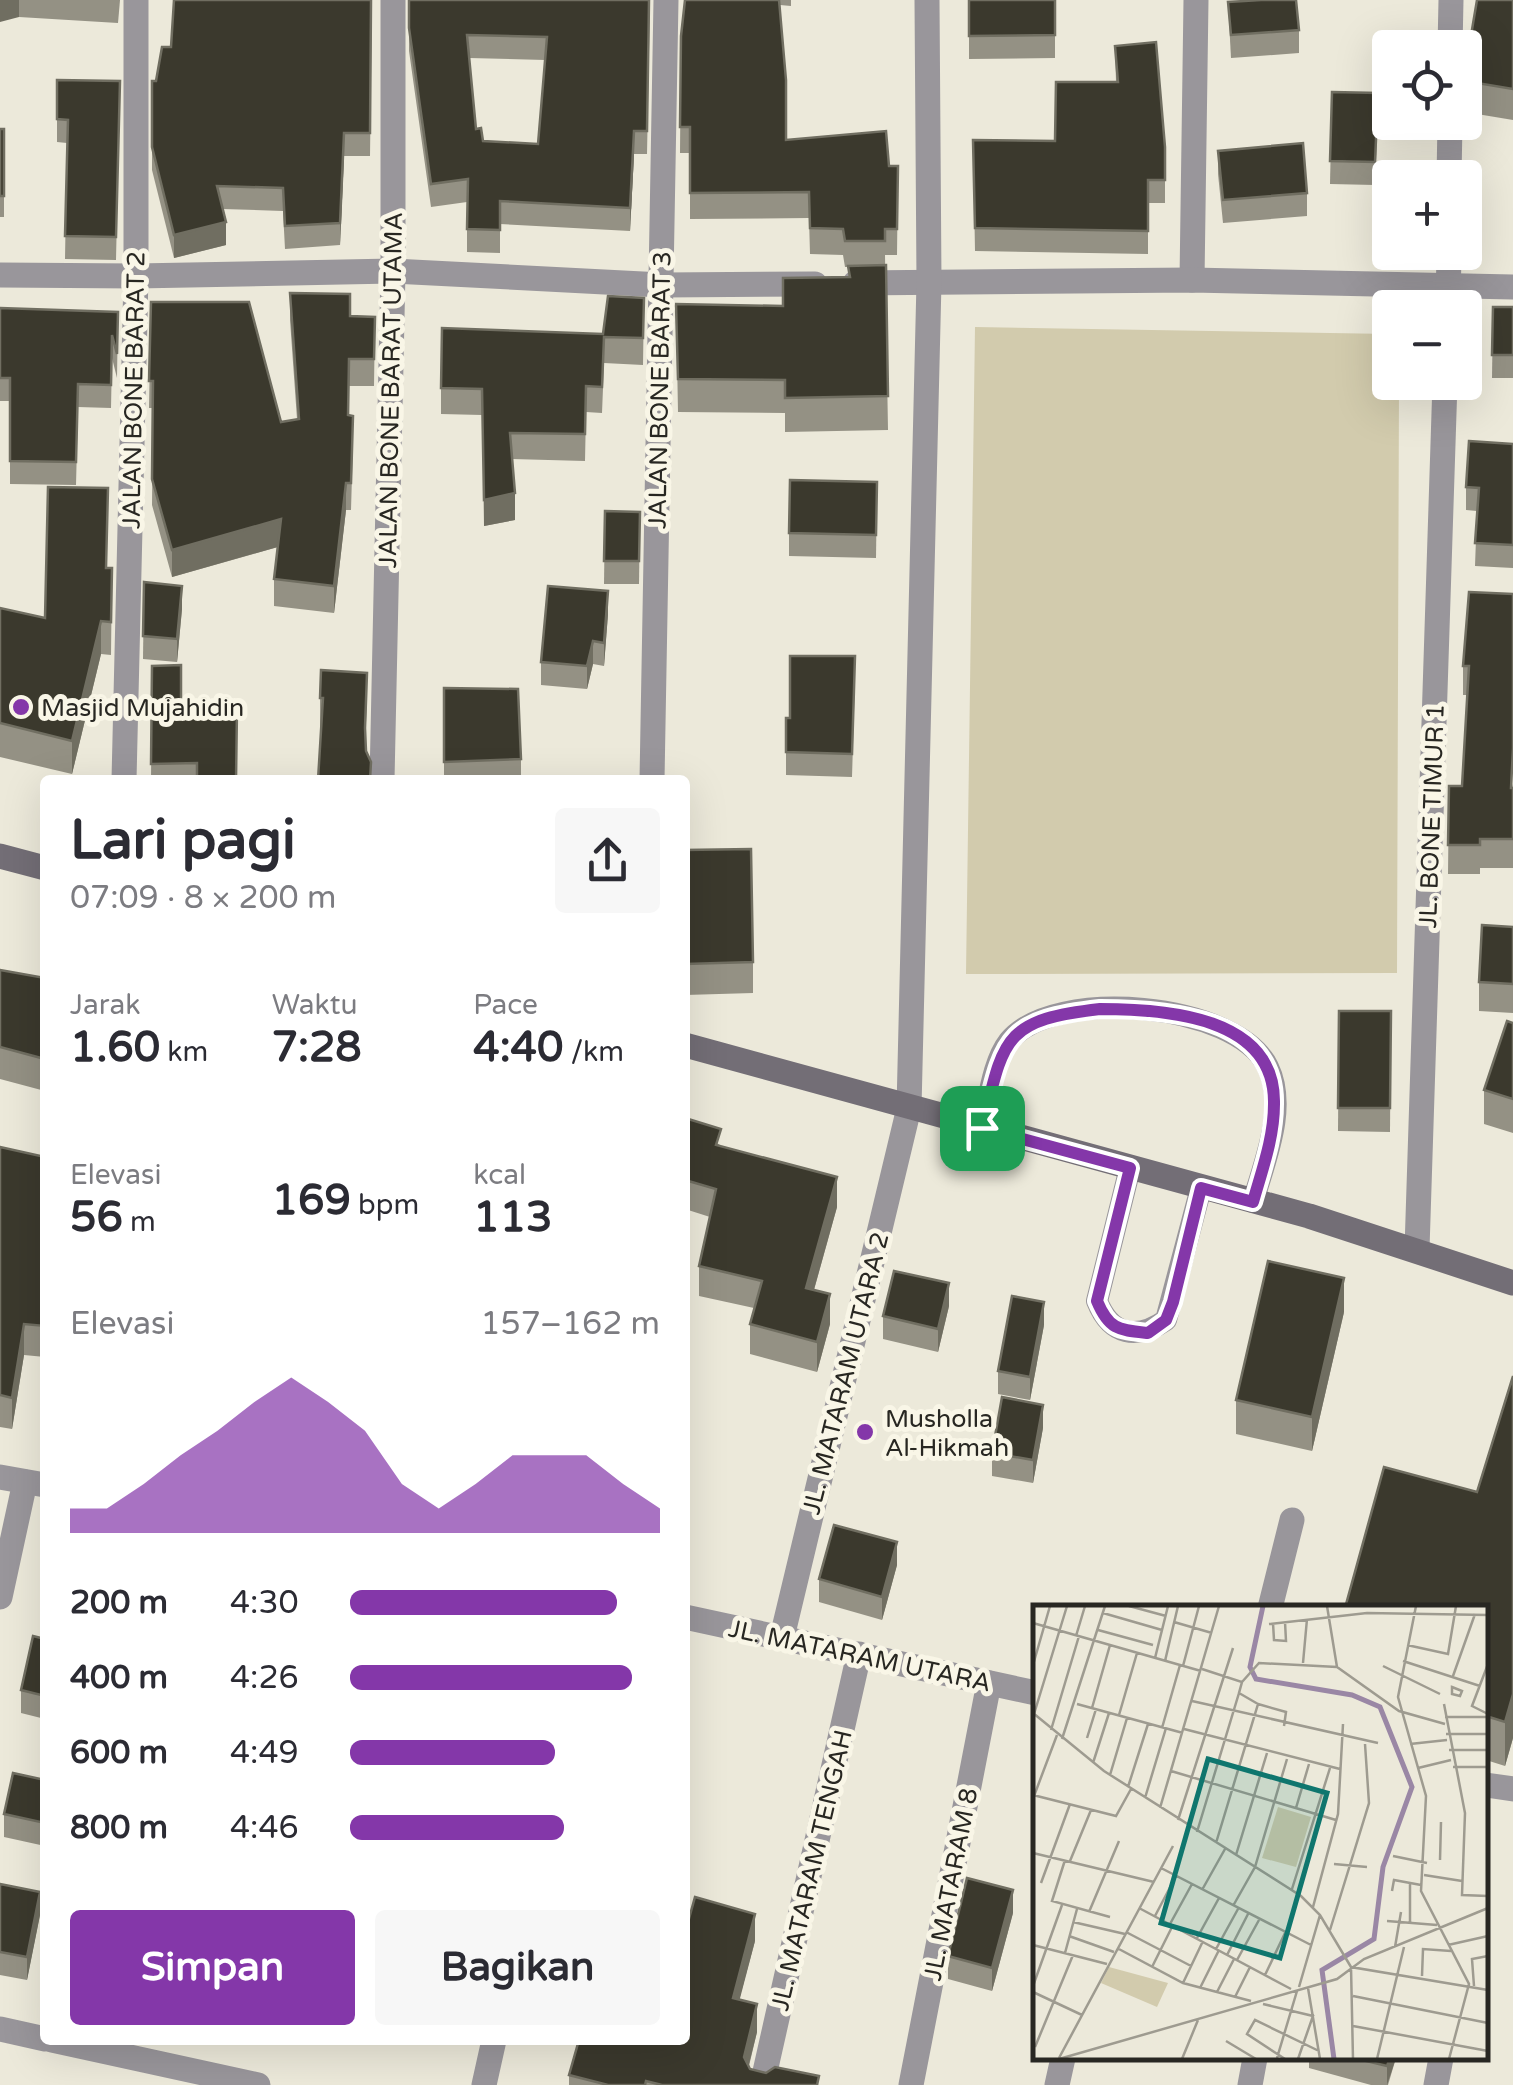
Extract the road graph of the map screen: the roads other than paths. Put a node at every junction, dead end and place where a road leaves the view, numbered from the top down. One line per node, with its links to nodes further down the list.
1 (136, 0): 10 (street, JALAN BONE BARAT 2)
2 (393, 0): 8 (street, JALAN BONE BARAT UTAMA)
3 (666, 0): 13 (street, JALAN BONE BARAT 3)
4 (927, 0): 12 (street, JL. MATARAM UTARA 2)
5 (1196, 0): 11 (street)
6 (1450, 0): 7 (street)
7 (1450, 30)
8 (393, 270): 10 (street); 13 (street); 19 (street, JALAN BONE BARAT UTAMA)
9 (0, 276): 10 (street)
10 (136, 276): 18 (street, JALAN BONE BARAT 2)
11 (1192, 280): 12 (street); 15 (street)
12 (929, 282): 13 (street); 24 (street, JL. MATARAM UTARA 2)
13 (662, 285): 20 (street, JALAN BONE BARAT 3)
14 (1513, 287): 16 (street)
15 (1372, 291)
16 (1482, 291)
17 (1444, 400): 29 (street, JL. BONE TIMUR 1)
18 (124, 775)
19 (382, 775)
20 (652, 775)
21 (0, 856): 22 (main road)
22 (40, 867)
23 (690, 1046): 24 (main road)
24 (909, 1108): 25 (main road); 36 (street, JL. MATARAM UTARA 2)
25 (982, 1128): 26 (main road); 28 (lane)
26 (1130, 1168): 27 (main road); 27 (lane)
27 (1201, 1188): 28 (main road)
28 (1253, 1202): 29 (main road)
29 (1417, 1249): 30 (main road)
30 (1513, 1283)
31 (23, 1481): 33 (street)
32 (1292, 1520): 34 (street)
33 (0, 1597)
34 (1271, 1605)
35 (690, 1617): 36 (street, JL. MATARAM UTARA)
36 (782, 1638): 37 (street, JL. MATARAM UTARA)
37 (859, 1654): 38 (street, JL. MATARAM UTARA); 50 (street, JL. MATARAM TENGAH)
38 (988, 1682): 39 (street, JL. MATARAM UTARA); 51 (street, JL. MATARAM 8)
39 (1033, 1692)
40 (0, 2029): 41 (street)
41 (40, 2037)
42 (493, 2045): 49 (street)
43 (117, 2046): 47 (street)
44 (1062, 2060): 52 (street)
45 (1255, 2060): 53 (street)
46 (1441, 2060): 54 (street)
47 (148, 2073): 48 (street)
48 (258, 2085)
49 (484, 2085)
50 (762, 2085)
51 (911, 2085)
52 (1057, 2085)
53 (1250, 2085)
54 (1436, 2085)

